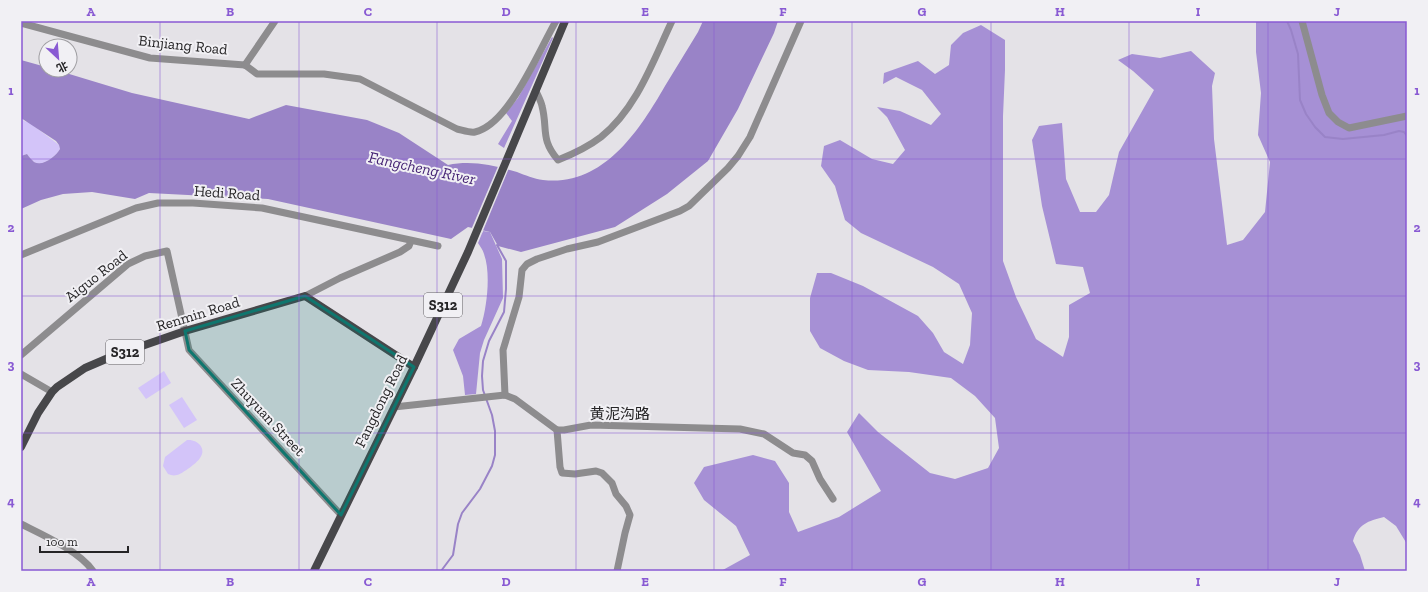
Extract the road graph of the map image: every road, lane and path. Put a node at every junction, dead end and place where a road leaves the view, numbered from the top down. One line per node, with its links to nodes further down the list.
1 (275, 21): 8 (street, Binjiang Road)
2 (556, 21): 8 (street)
3 (565, 21): 9 (main road, S312)
4 (672, 21): 9 (street)
5 (801, 21): 20 (street)
6 (1302, 21): 10 (street)
7 (21, 23): 8 (street, Binjiang Road)
8 (246, 65)
9 (536, 91): 17 (main road, Fangdong Road / S312)
10 (1407, 116)
11 (411, 241): 12 (street, Hedi Road); 13 (street, Hedi Road); 14 (street, Renmin Road)
12 (438, 246)
13 (21, 255)
14 (305, 296): 15 (main road, Renmin Road / S312); 17 (main road)
15 (185, 332): 16 (street, Aiguo Road); 19 (main road, Renmin Road / S312); 25 (street, Zhuyuan Street)
16 (21, 355)
17 (414, 367): 21 (main road, Fangdong Road)
18 (21, 374): 19 (street)
19 (52, 392): 23 (main road, Renmin Road / S312)
20 (505, 395): 21 (street); 22 (street)
21 (394, 407): 25 (main road, Fangdong Road)
22 (557, 430): 24 (street, 黄泥沟路); 29 (street)
23 (21, 447)
24 (834, 499)
25 (341, 515): 28 (main road, Fangdong Road)
26 (21, 524): 27 (street)
27 (92, 571)
28 (314, 571)
29 (617, 571)

